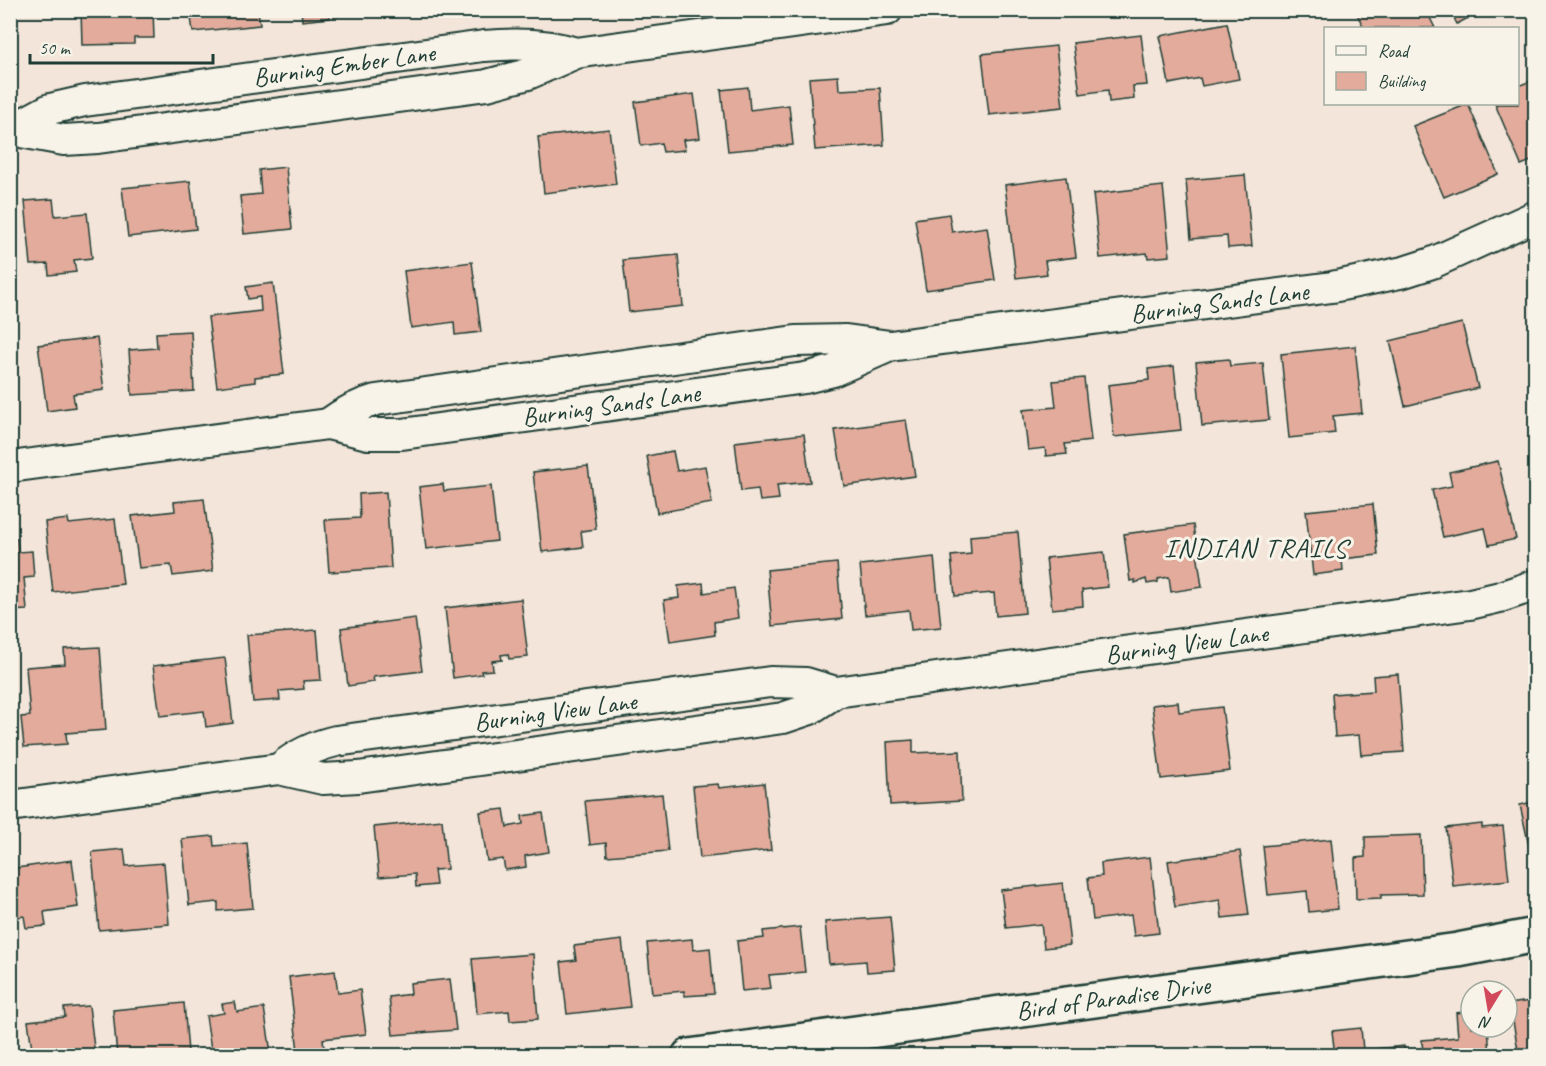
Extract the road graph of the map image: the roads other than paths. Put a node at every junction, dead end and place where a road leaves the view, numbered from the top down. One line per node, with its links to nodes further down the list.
1 (887, 10): 2 (street, Burning Ember Lane)
2 (576, 53): 3 (street, Burning Ember Lane); 3 (street, Burning Ember Lane)
3 (11, 130)
4 (1536, 216): 5 (street, Burning Sands Lane)
5 (10, 467)
6 (1536, 585): 7 (street, Burning View Lane)
7 (10, 806)
8 (1536, 935): 9 (street, Bird of Paradise Drive)
9 (765, 1050): 10 (street, Bird of Paradise Drive)
10 (689, 1056)

